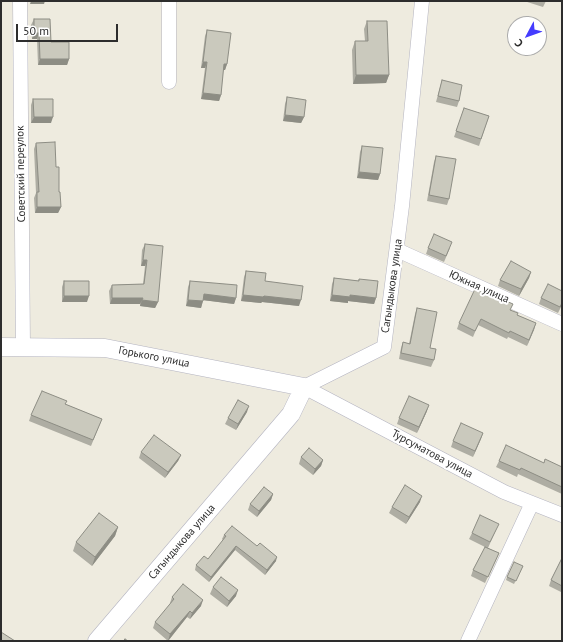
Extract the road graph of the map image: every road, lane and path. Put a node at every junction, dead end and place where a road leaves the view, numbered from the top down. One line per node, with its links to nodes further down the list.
1 (20, 1): 8 (street, Советский переулок)
2 (169, 1): 4 (street)
3 (422, 1): 5 (street, Сагындыкова улица)
4 (169, 82)
5 (397, 250): 6 (street, Южная улица); 9 (street, Сагындыкова улица)
6 (562, 324)
7 (1, 347): 8 (street, Горького улица)
8 (23, 347): 9 (street, Горького улица)
9 (304, 387): 10 (street, Турсуматова улица); 12 (street, Сагындыкова улица)
10 (532, 503): 11 (street, Турсуматова улица); 13 (street)
11 (562, 515)
12 (97, 641)
13 (468, 641)

